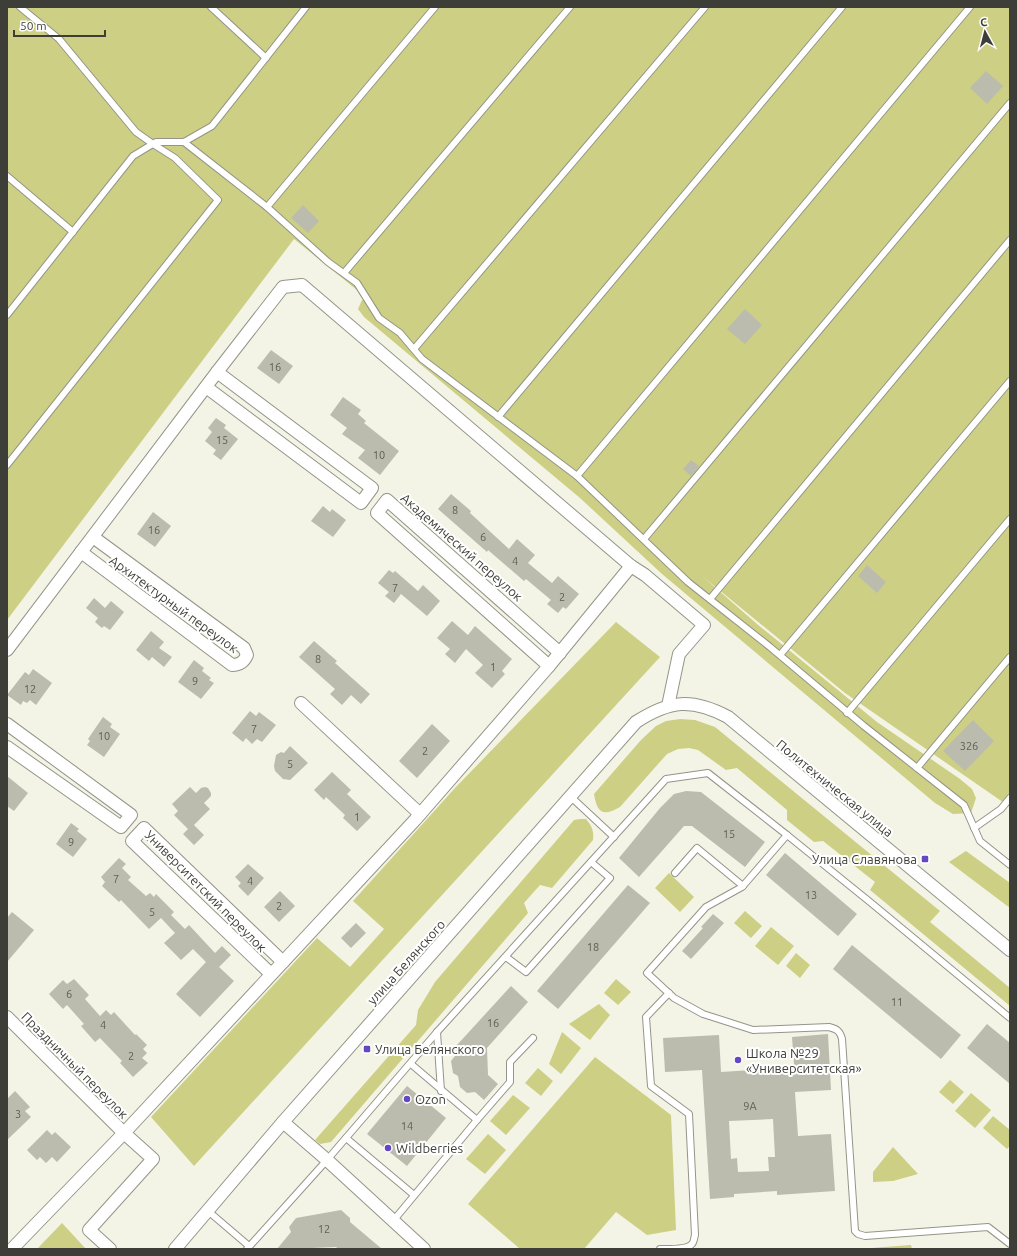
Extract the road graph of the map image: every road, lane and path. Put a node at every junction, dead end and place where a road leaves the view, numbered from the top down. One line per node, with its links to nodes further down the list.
1 (20, 7): 12 (lane)
2 (211, 7): 9 (lane)
3 (306, 7): 9 (lane)
4 (435, 7): 14 (lane)
5 (570, 7): 17 (lane)
6 (705, 7): 19 (lane)
7 (842, 7): 23 (lane)
8 (970, 7): 25 (lane)
9 (266, 58): 11 (lane)
10 (1010, 103): 28 (lane)
11 (184, 142): 12 (lane); 14 (lane)
12 (153, 144): 15 (lane); 24 (lane)
13 (7, 176): 15 (lane)
14 (267, 207): 17 (lane)
15 (73, 232): 18 (lane)
16 (1010, 240): 31 (lane)
17 (344, 273): 19 (lane)
18 (7, 315)
19 (414, 350): 23 (lane)
20 (217, 372): 22 (street); 22 (street); 30 (street)
21 (1010, 381): 34 (lane)
22 (206, 387): 27 (street)
23 (498, 416): 25 (lane)
24 (7, 465)
25 (577, 476): 28 (lane)
26 (1010, 518): 39 (lane)
27 (93, 537): 29 (street); 29 (street, Архитектурный переулок)
28 (644, 539): 31 (lane)
29 (81, 552): 32 (street)
30 (631, 566): 33 (street); 38 (street)
31 (710, 599): 34 (lane)
32 (7, 650)
33 (560, 653): 36 (street); 36 (street, Академический переулок)
34 (780, 655): 39 (lane)
35 (1010, 657): 42 (lane)
36 (549, 666): 45 (street)
37 (301, 703): 45 (street)
38 (668, 706): 43 (street, улица Белянского); 53 (street, Политехническая улица)
39 (847, 713): 42 (lane)
40 (7, 724): 41 (street)
41 (7, 747)
42 (917, 768): 46 (lane)
43 (571, 797): 48 (lane); 65 (street, улица Белянского)
44 (1010, 798): 46 (lane)
45 (420, 814): 55 (street)
46 (974, 828): 50 (lane)
47 (787, 835): 48 (lane); 52 (lane); 59 (lane)
48 (614, 836): 49 (lane)
49 (591, 862): 54 (lane); 54 (lane)
50 (1010, 865)
51 (675, 873): 52 (lane)
52 (743, 886): 57 (lane)
53 (1010, 950)
54 (506, 956): 60 (lane)
55 (283, 962): 56 (street); 56 (street, Университетский переулок)
56 (271, 974): 66 (street)
57 (669, 993): 72 (lane); 78 (lane)
58 (7, 1017): 66 (street, Праздничный переулок)
59 (1010, 1018)
60 (437, 1032): 62 (lane); 63 (lane)
61 (532, 1038): 64 (lane)
62 (411, 1064): 63 (lane); 67 (lane)
63 (442, 1090): 64 (lane)
64 (478, 1120): 69 (lane)
65 (283, 1122): 68 (street); 70 (street, улица Белянского)
66 (124, 1132): 74 (street); 75 (street, Праздничный переулок)
67 (346, 1138): 68 (lane); 69 (lane)
68 (327, 1160): 71 (street); 73 (lane)
69 (414, 1195): 71 (lane)
70 (208, 1211): 73 (lane); 76 (street, улица Белянского)
71 (393, 1221): 77 (street)
72 (1010, 1244)
73 (248, 1248)
74 (12, 1249)
75 (110, 1249)
76 (175, 1249)
77 (424, 1249)
78 (660, 1249)

